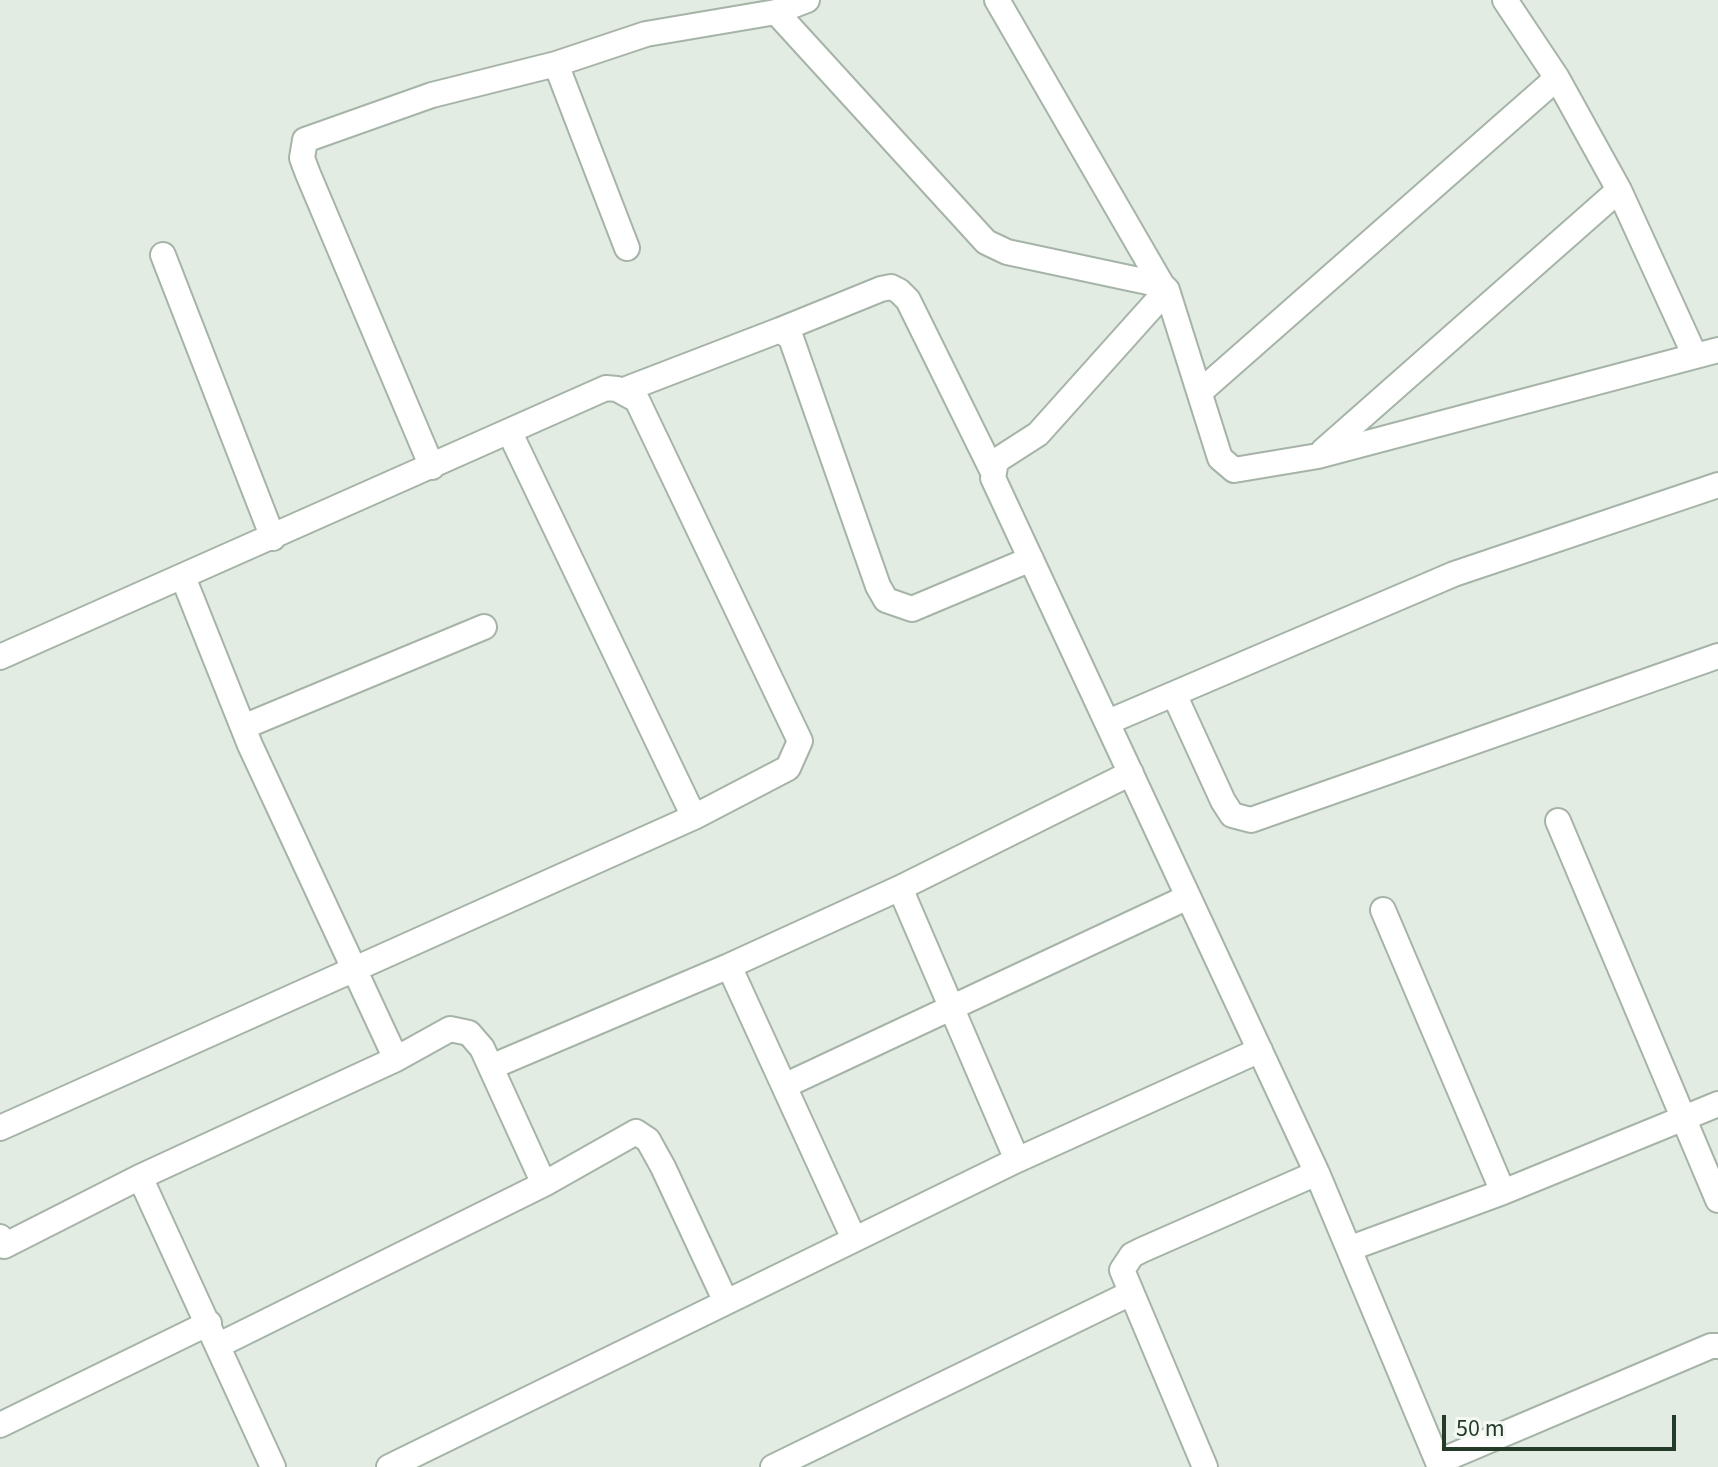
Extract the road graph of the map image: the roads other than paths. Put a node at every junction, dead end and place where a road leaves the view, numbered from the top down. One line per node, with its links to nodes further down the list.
1 (807, 0): 4 (street)
2 (997, 0): 10 (street)
3 (1505, 0): 6 (street)
4 (776, 12): 5 (street); 10 (street)
5 (556, 64): 8 (street); 17 (street)
6 (1557, 78): 7 (street); 14 (street)
7 (1619, 190): 12 (street); 16 (street)
8 (627, 248)
9 (163, 255): 20 (street)
10 (1164, 287): 14 (street); 18 (street)
11 (780, 330): 13 (street); 18 (street); 21 (street)
12 (1706, 353): 16 (street)
13 (624, 390): 15 (street); 30 (street)
14 (1200, 392): 16 (street)
15 (510, 433): 17 (street); 30 (street)
16 (1318, 456)
17 (432, 467): 20 (street)
18 (992, 470): 21 (street)
19 (1718, 485): 26 (street)
20 (273, 538): 22 (street)
21 (1031, 559): 27 (street)
22 (183, 577): 25 (street); 28 (street)
23 (484, 627): 28 (street)
24 (1718, 656): 26 (street)
25 (0, 657)
26 (1174, 694): 27 (street)
27 (1108, 722): 29 (street)
28 (243, 727): 36 (street)
29 (1131, 773): 32 (street); 33 (street)
30 (694, 817): 36 (street)
31 (1558, 821): 43 (street)
32 (900, 888): 35 (street); 37 (street)
33 (1188, 897): 37 (street); 38 (street)
34 (1383, 910): 49 (street)
35 (729, 966): 40 (street); 41 (street)
36 (356, 972): 39 (street); 44 (street)
37 (952, 1007): 41 (street); 45 (street)
38 (1260, 1050): 45 (street); 46 (street)
39 (396, 1059): 40 (street); 47 (street)
40 (491, 1067): 48 (street)
41 (784, 1086): 51 (street)
42 (1718, 1104): 43 (street)
43 (1683, 1119): 49 (street); 50 (street)
44 (0, 1128)
45 (1017, 1160): 51 (street)
46 (1317, 1173): 53 (street); 54 (street)
47 (140, 1177): 52 (street); 56 (street)
48 (544, 1184): 55 (street); 56 (street)
49 (1503, 1192): 53 (street)
50 (1718, 1200)
51 (854, 1239): 55 (street)
52 (1, 1244)
53 (1351, 1248): 59 (street)
54 (1129, 1294): 62 (street); 63 (street)
55 (726, 1302): 61 (street)
56 (214, 1334): 58 (street); 60 (street)
57 (1718, 1346): 59 (street)
58 (0, 1425)
59 (1439, 1464)
60 (273, 1467)
61 (389, 1467)
62 (773, 1467)
63 (1205, 1467)

